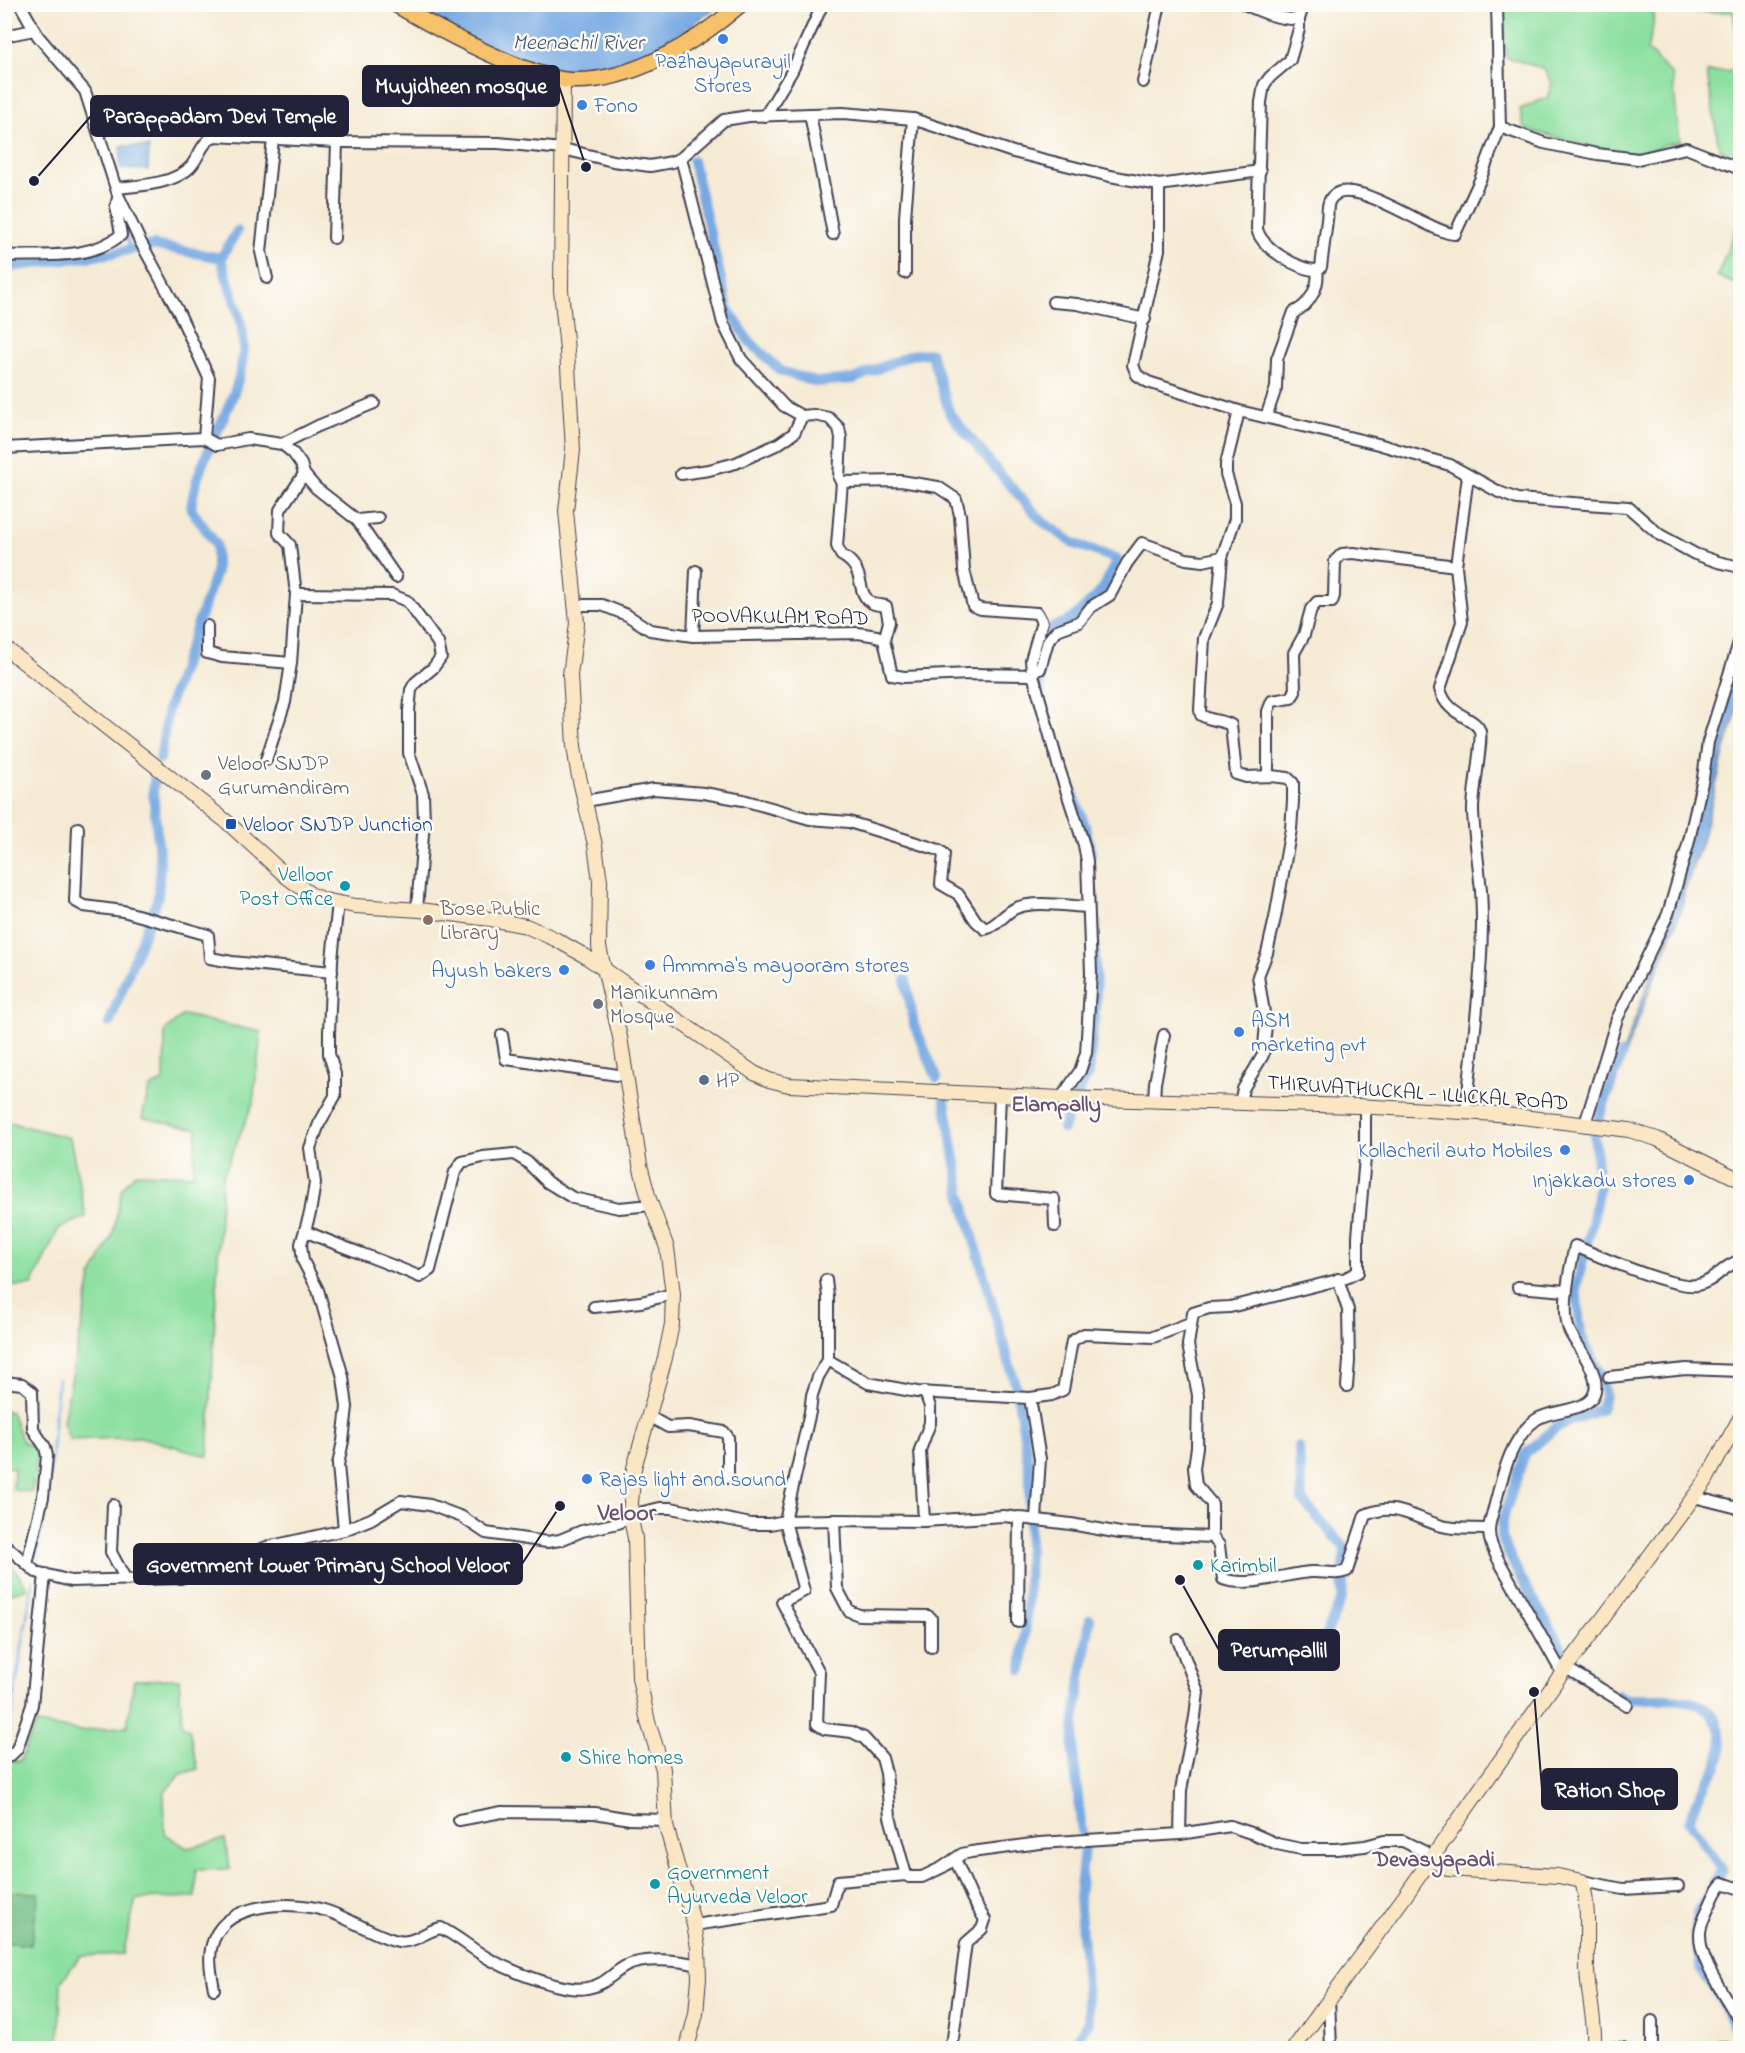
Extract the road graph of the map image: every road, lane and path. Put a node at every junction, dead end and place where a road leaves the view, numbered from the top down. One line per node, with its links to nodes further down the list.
1 (20, 4): 10 (street)
2 (395, 4): 12 (main road)
3 (741, 4): 12 (main road)
4 (1160, 4): 13 (street)
5 (1244, 4): 9 (street)
6 (1304, 4): 9 (street)
7 (1497, 4): 17 (street)
8 (821, 8): 15 (street)
9 (1299, 18): 23 (street)
10 (34, 30): 11 (street); 25 (street)
11 (4, 36)
12 (562, 80): 20 (main road)
13 (1143, 82)
14 (810, 114): 15 (street); 16 (street); 26 (street)
15 (765, 116): 21 (street)
16 (913, 119): 24 (street); 30 (street)
17 (1500, 127): 22 (street); 29 (street)
18 (273, 139): 19 (street); 25 (street); 31 (street)
19 (337, 142): 20 (street); 27 (street)
20 (562, 149): 21 (street); 53 (main road)
21 (681, 158): 36 (street)
22 (1740, 169)
23 (1260, 171): 24 (street); 29 (street)
24 (1159, 185): 33 (street)
25 (118, 192): 28 (street); 38 (street)
26 (833, 234)
27 (334, 238)
28 (4, 256)
29 (1317, 270): 37 (street)
30 (904, 273)
31 (267, 278)
32 (1053, 302): 33 (street)
33 (1145, 319): 35 (street)
34 (374, 403): 39 (street)
35 (1239, 411): 37 (street); 47 (street)
36 (802, 416): 42 (street); 44 (street)
37 (1266, 417): 43 (street)
38 (205, 439): 39 (street); 40 (street)
39 (282, 444): 41 (street)
40 (4, 448)
41 (304, 474): 46 (street); 52 (street)
42 (681, 474)
43 (1468, 476): 48 (street); 49 (street)
44 (842, 482): 57 (street); 60 (street)
45 (378, 518): 46 (street)
46 (357, 520): 51 (street)
47 (1222, 557): 60 (street); 62 (street)
48 (1456, 566): 62 (street); 78 (street)
49 (1740, 567)
50 (696, 571): 55 (street)
51 (396, 577)
52 (296, 594): 59 (street); 67 (street)
53 (577, 605): 55 (street, POOVAKULAM ROAD); 63 (main road)
54 (207, 626): 59 (street)
55 (693, 636): 57 (street, POOVAKULAM ROAD)
56 (1740, 639): 79 (street)
57 (884, 640): 60 (street, POOVAKULAM ROAD)
58 (4, 647): 65 (main road, THIRUVATHUCKAL - ILLICKAL ROAD)
59 (291, 663): 61 (street)
60 (1035, 671): 66 (street)
61 (266, 760)
62 (1268, 776): 76 (street)
63 (585, 801): 66 (street); 68 (main road)
64 (78, 828): 69 (street)
65 (338, 902): 67 (main road, THIRUVATHUCKAL - ILLICKAL ROAD); 69 (street)
66 (1087, 907): 74 (street)
67 (417, 909): 68 (main road, THIRUVATHUCKAL - ILLICKAL ROAD)
68 (604, 970): 72 (main road); 73 (main road, THIRUVATHUCKAL - ILLICKAL ROAD)
69 (332, 972): 83 (street)
70 (502, 1035): 72 (street)
71 (1164, 1035): 75 (street)
72 (625, 1076): 81 (main road)
73 (1000, 1095): 74 (main road, THIRUVATHUCKAL - ILLICKAL ROAD); 82 (street)
74 (1072, 1098): 75 (main road, THIRUVATHUCKAL - ILLICKAL ROAD)
75 (1154, 1100): 76 (main road, THIRUVATHUCKAL - ILLICKAL ROAD)
76 (1240, 1102): 77 (main road, THIRUVATHUCKAL - ILLICKAL ROAD)
77 (1365, 1107): 78 (main road, THIRUVATHUCKAL - ILLICKAL ROAD); 86 (street)
78 (1466, 1113): 79 (main road, THIRUVATHUCKAL - ILLICKAL ROAD)
79 (1587, 1124): 80 (main road, THIRUVATHUCKAL - ILLICKAL ROAD)
80 (1740, 1180)
81 (652, 1205): 83 (street); 89 (main road)
82 (1055, 1226)
83 (304, 1232): 112 (street)
84 (1740, 1261): 88 (street)
85 (826, 1280): 92 (street)
86 (1338, 1280): 91 (street); 96 (street)
87 (1518, 1287): 88 (street)
88 (1566, 1291): 111 (street)
89 (673, 1294): 90 (street); 99 (main road)
90 (594, 1307)
91 (1190, 1323): 98 (street); 113 (street)
92 (828, 1360): 97 (street); 109 (street)
93 (1740, 1371): 94 (street)
94 (1609, 1377)
95 (4, 1382): 115 (street)
96 (1347, 1386)
97 (925, 1392): 98 (street); 110 (street)
98 (1022, 1398): 107 (street)
99 (650, 1417): 101 (street); 105 (main road)
100 (1740, 1418): 102 (main road)
101 (728, 1478)
102 (1694, 1497): 104 (street); 121 (main road)
103 (113, 1505): 117 (street)
104 (1740, 1511)
105 (630, 1515): 109 (street); 112 (street); 125 (main road)
106 (1019, 1517): 107 (street); 110 (street); 118 (street)
107 (1036, 1519): 113 (street)
108 (834, 1520): 109 (street); 110 (street); 120 (street)
109 (785, 1521): 129 (street)
110 (924, 1521)
111 (1489, 1529): 113 (street); 121 (street)
112 (344, 1530): 117 (street)
113 (1212, 1537)
114 (4, 1544): 115 (street)
115 (27, 1564): 116 (street)
116 (45, 1574): 117 (street); 123 (street)
117 (126, 1580)
118 (1018, 1622)
119 (1178, 1640): 126 (street)
120 (931, 1647)
121 (1566, 1668): 122 (street); 127 (main road)
122 (1627, 1705)
123 (4, 1758)
124 (459, 1820): 125 (street)
125 (665, 1820): 133 (main road)
126 (1180, 1834): 127 (street); 128 (street)
127 (1432, 1858): 130 (main road); 136 (main road)
128 (955, 1859): 129 (street); 141 (street)
129 (906, 1875): 133 (street)
130 (1582, 1881): 131 (street); 139 (main road)
131 (1678, 1887)
132 (1740, 1889): 138 (street)
133 (694, 1925): 134 (main road)
134 (698, 1965): 135 (street); 140 (main road)
135 (214, 1989)
136 (1329, 2000): 142 (main road); 143 (street)
137 (1652, 2021): 145 (street)
138 (1740, 2023)
139 (1594, 2048): 144 (street)
140 (687, 2049)
141 (948, 2049)
142 (1294, 2049)
143 (1330, 2049)
144 (1623, 2049)
145 (1652, 2049)
146 (1720, 2049): 147 (street)
147 (1726, 2049)

